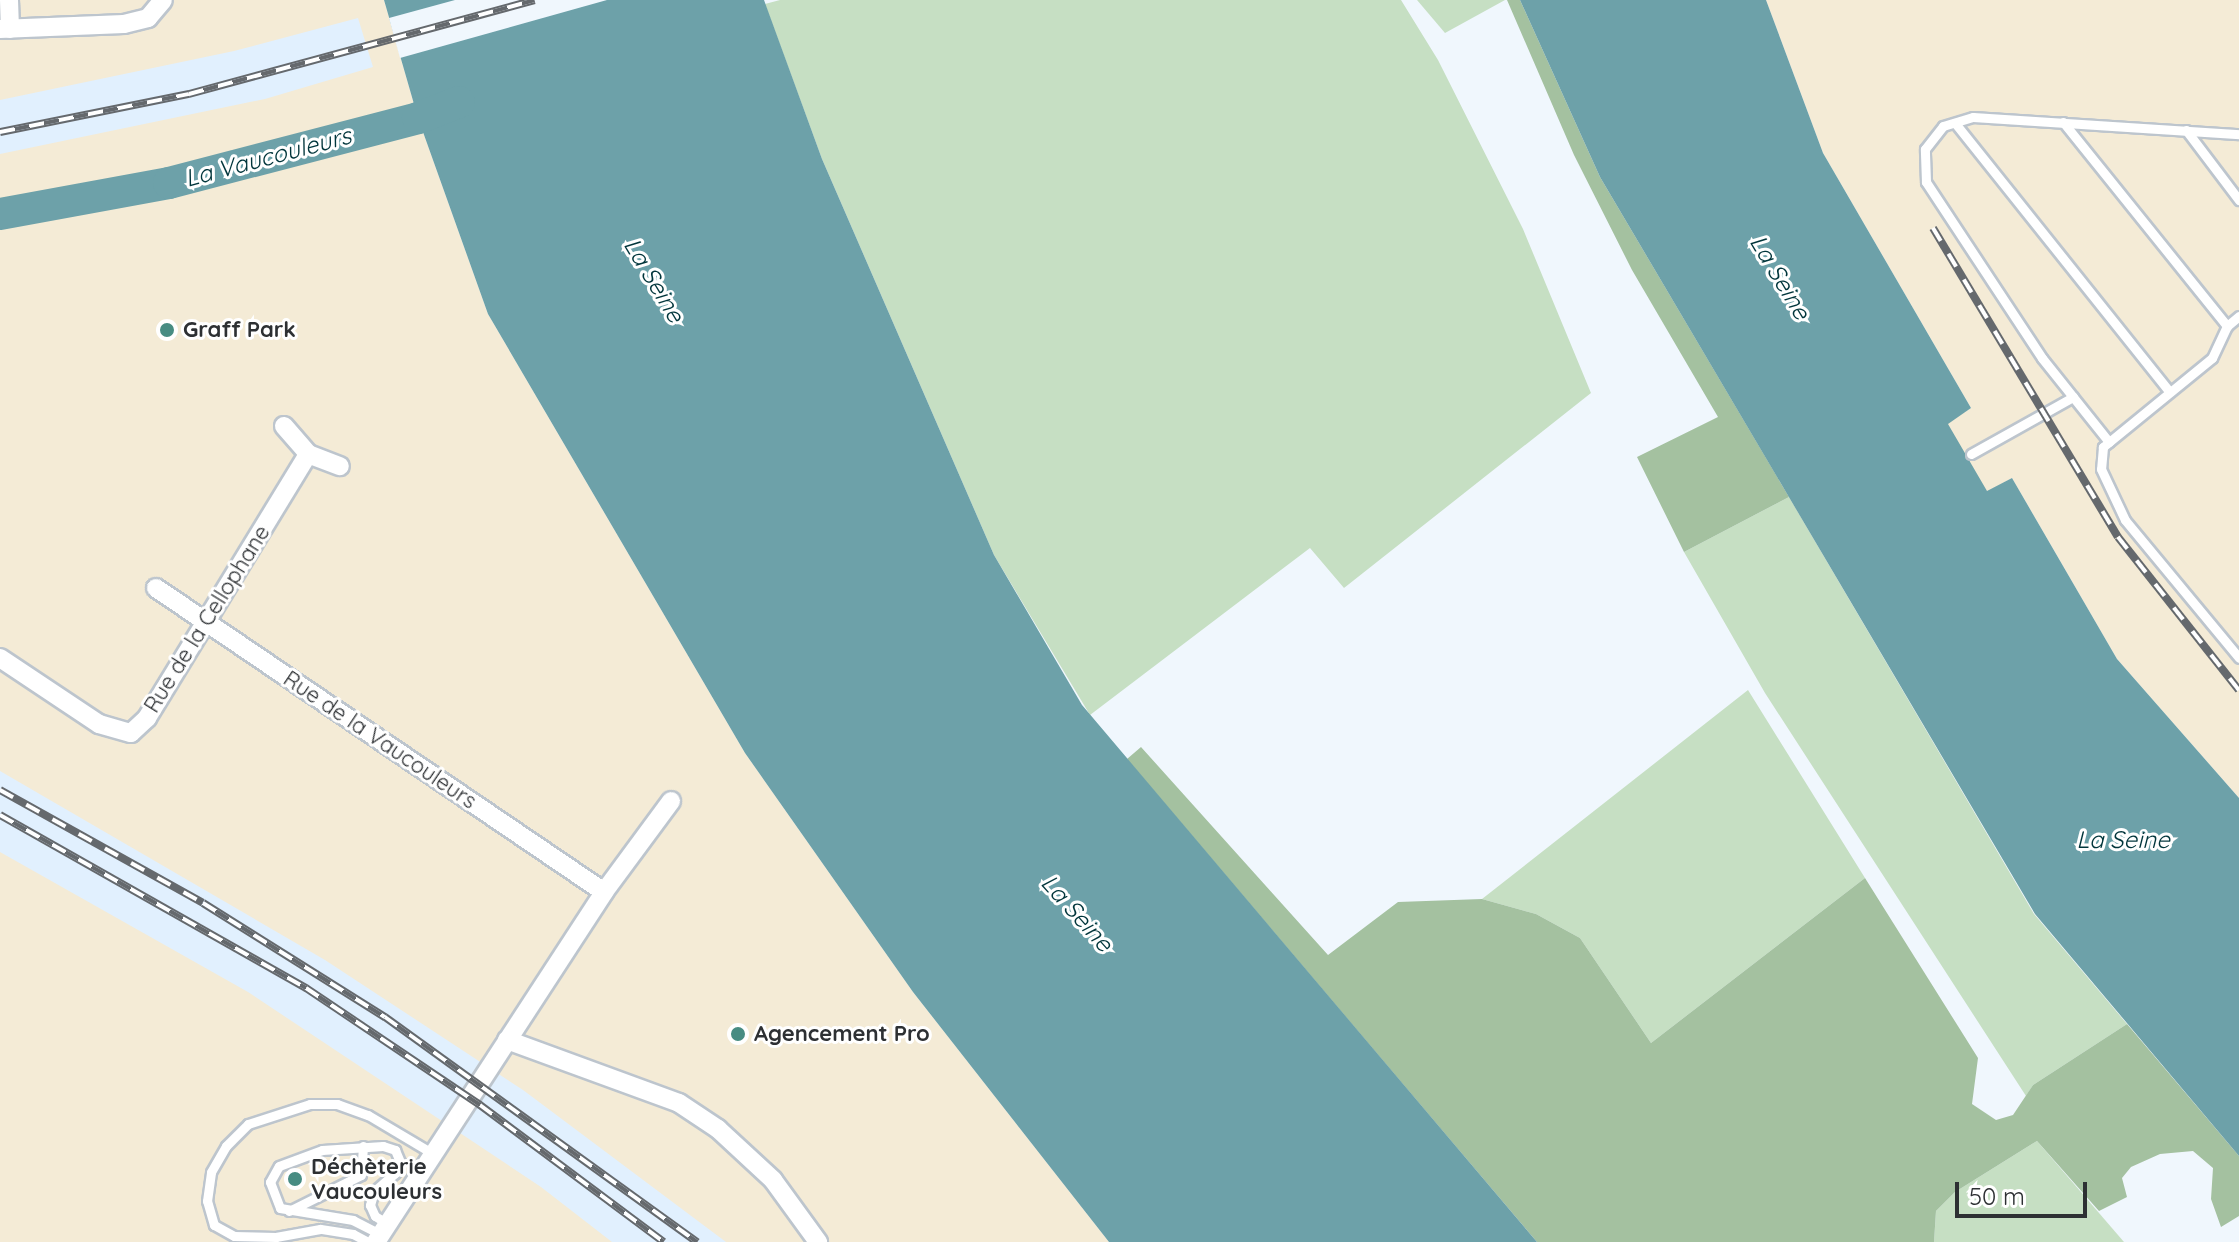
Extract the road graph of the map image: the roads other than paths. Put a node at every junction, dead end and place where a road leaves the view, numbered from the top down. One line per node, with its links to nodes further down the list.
1 (9, 0): 3 (street)
2 (163, 0): 3 (street)
3 (5, 29)
4 (2063, 122): 5 (lane); 6 (lane); 10 (lane)
5 (1955, 123): 11 (lane); 12 (lane)
6 (2186, 130): 7 (lane); 8 (lane)
7 (2239, 134)
8 (2239, 200)
9 (2239, 316): 10 (lane)
10 (2227, 326): 11 (lane)
11 (2170, 392): 14 (lane)
12 (2073, 397): 14 (lane); 16 (lane)
13 (284, 426): 15 (street)
14 (2109, 442): 21 (lane)
15 (308, 454): 17 (street); 19 (street, Rue de la Cellophane)
16 (1971, 454)
17 (340, 466)
18 (156, 588): 19 (street, Rue de la Vaucouleurs)
19 (204, 621): 20 (street, Rue de la Cellophane); 23 (street, Rue de la Vaucouleurs)
20 (0, 658)
21 (2239, 658)
22 (671, 801): 23 (street)
23 (604, 892): 24 (street)
24 (507, 1040): 26 (street); 29 (street)
25 (363, 1146): 27 (lane); 27 (lane); 28 (lane)
26 (432, 1153): 28 (street); 28 (lane)
27 (289, 1211): 28 (lane)
28 (377, 1235)
29 (818, 1242)

